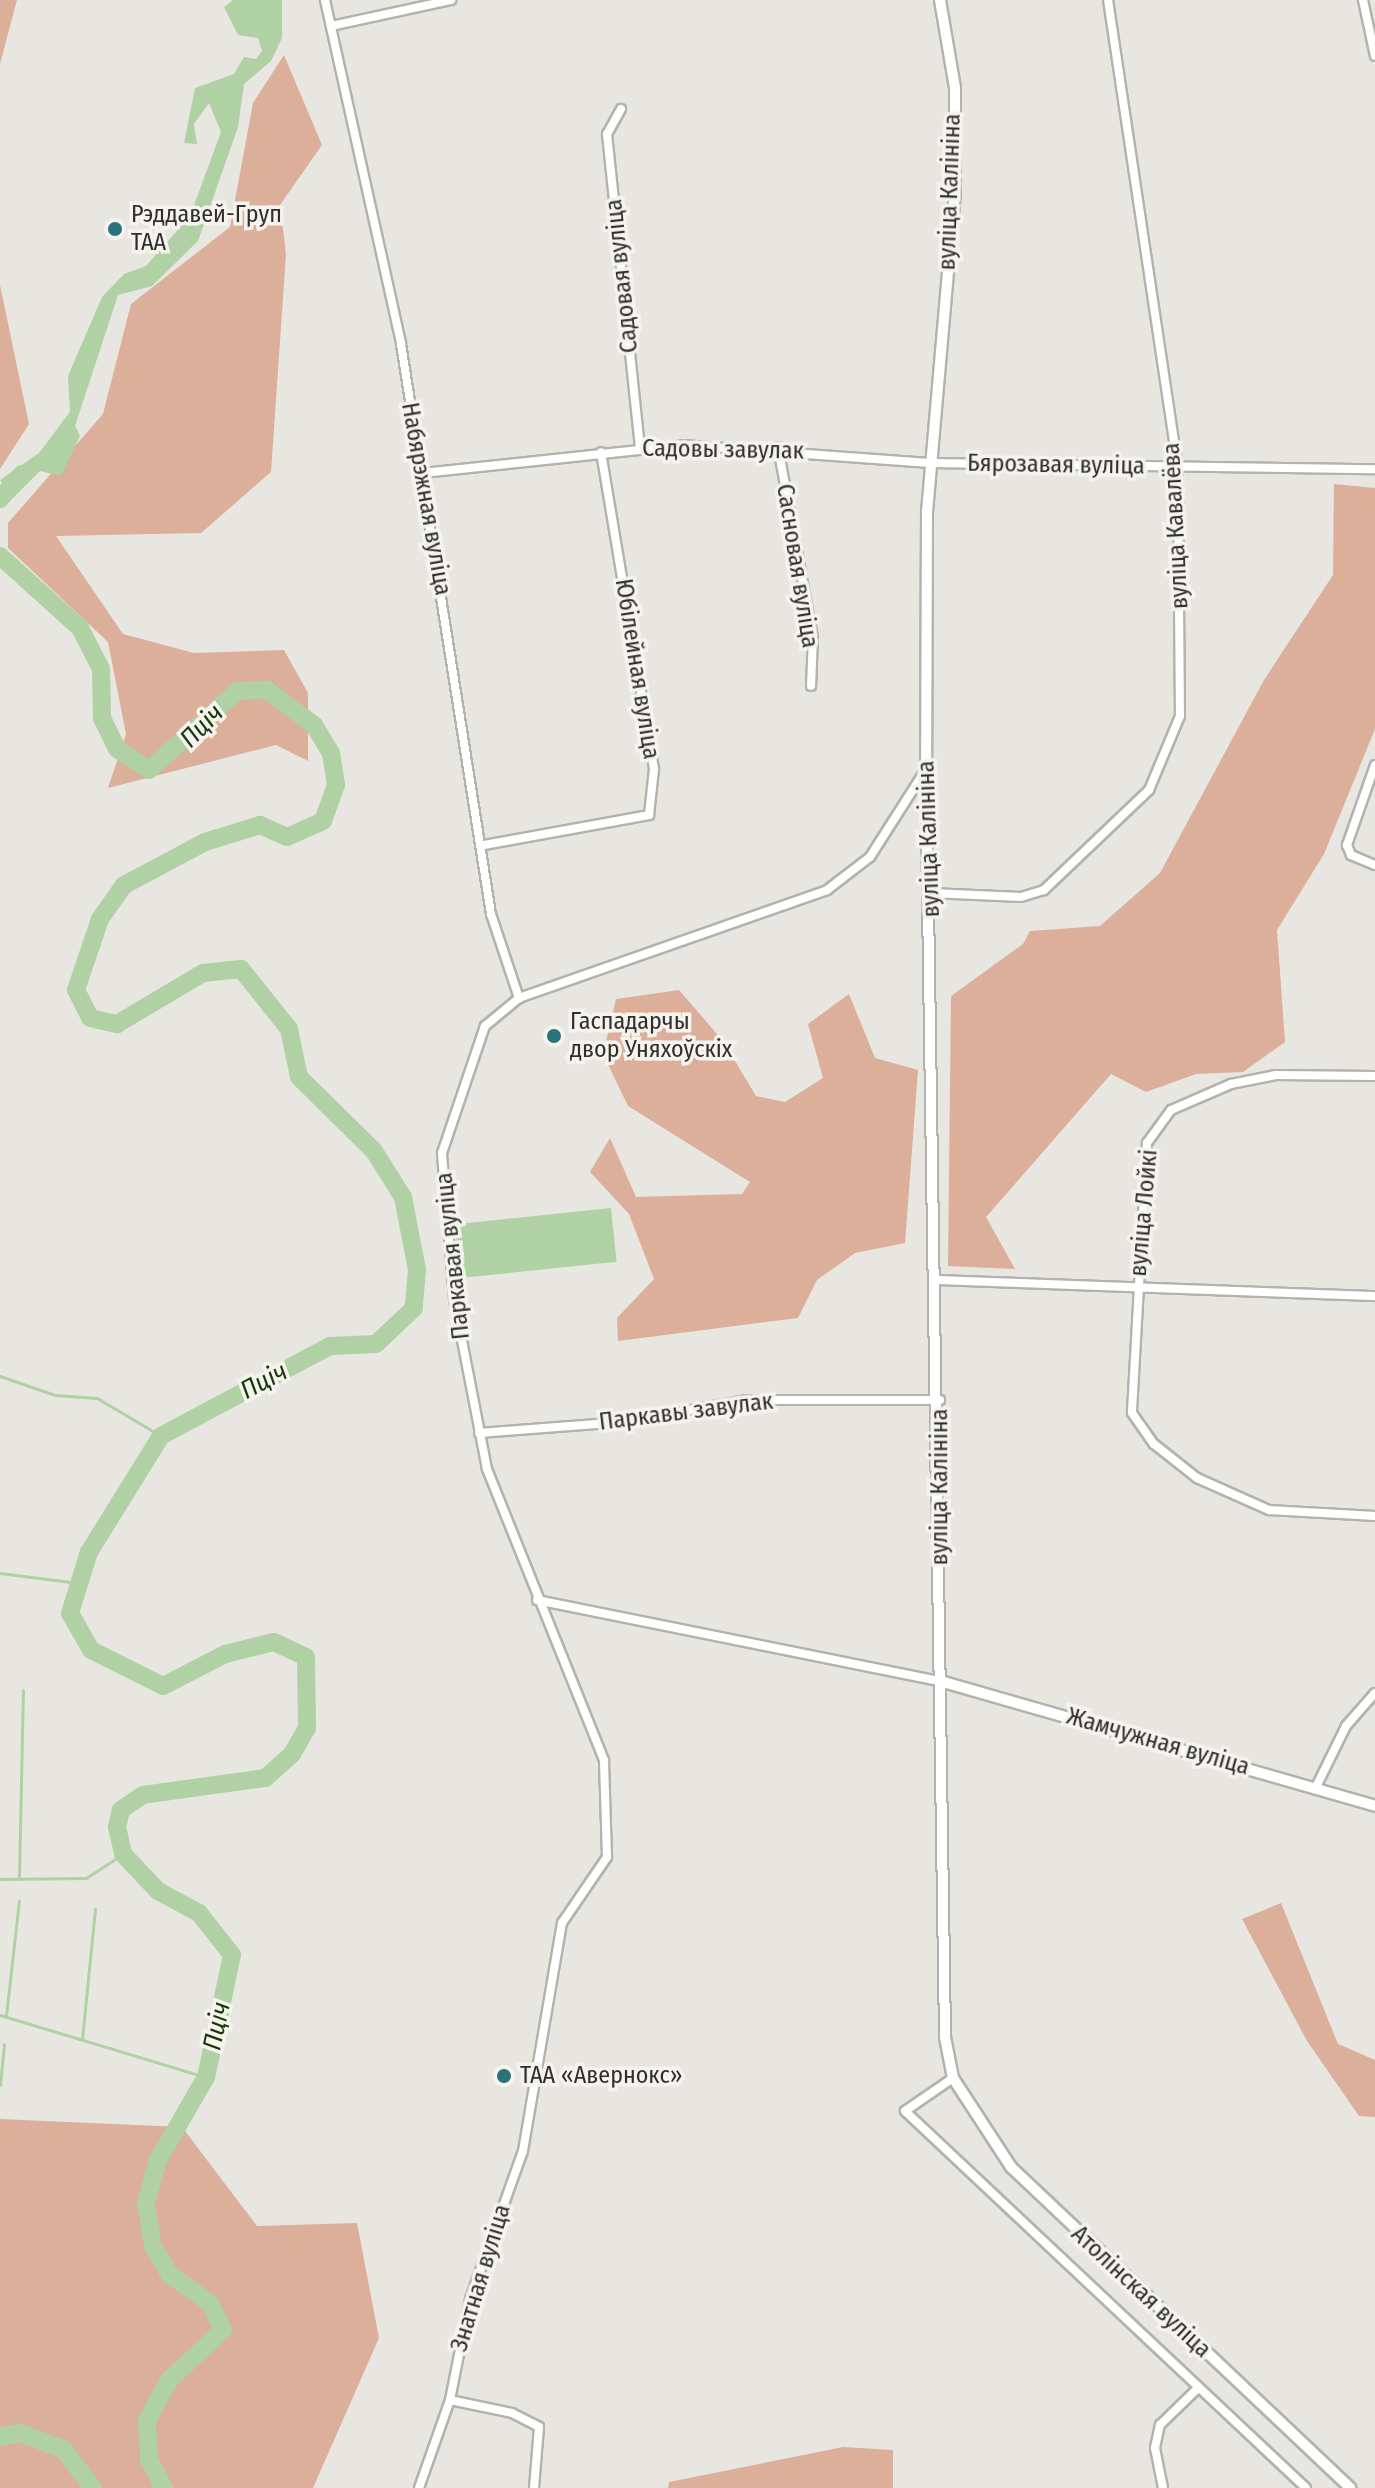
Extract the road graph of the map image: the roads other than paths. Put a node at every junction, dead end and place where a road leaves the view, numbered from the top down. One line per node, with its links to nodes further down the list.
1 (325, 0): 6 (street, Набярэжная вуліца)
2 (451, 0): 6 (street)
3 (940, 0): 12 (street, вуліца Калініна)
4 (1108, 0): 13 (street, вуліца Кавалёва)
5 (1363, 0): 7 (street)
6 (331, 26): 15 (street, Набярэжная вуліца)
7 (1375, 56)
8 (621, 109): 9 (street, Садовая вуліца)
9 (640, 447): 10 (street, Садовы завулак); 11 (street, Садовы завулак)
10 (778, 447): 12 (street, Садовы завулак); 16 (street, Сасновая вуліца)
11 (601, 452): 15 (street, Садовы завулак); 19 (street, Юбілейная вуліца)
12 (929, 463): 13 (street, Бярозавая вуліца); 18 (street, вуліца Калініна)
13 (1178, 468): 14 (street, Бярозавая вуліца); 21 (street, вуліца Кавалёва)
14 (1375, 469)
15 (423, 473): 19 (street, Набярэжная вуліца)
16 (811, 686)
17 (1375, 765): 20 (street)
18 (926, 769): 21 (street, вуліца Калініна); 22 (street, Паркавая вуліца)
19 (484, 845): 22 (street, Набярэжная вуліца)
20 (1375, 865)
21 (931, 893): 24 (street, вуліца Калініна)
22 (519, 998): 28 (street, Паркавая вуліца)
23 (1375, 1076): 25 (street, вуліца Лойкі)
24 (935, 1280): 25 (street, вуліца Лойкі); 27 (street, вуліца Калініна)
25 (1138, 1291): 26 (street, вуліца Лойкі); 29 (street)
26 (1375, 1296)
27 (940, 1400): 28 (street, Паркавы завулак); 31 (street, вуліца Калініна)
28 (479, 1433): 30 (street, Паркавая вуліца)
29 (1375, 1516)
30 (537, 1600): 31 (street); 37 (street, Знатная вуліца)
31 (940, 1681): 33 (street, Жамчужная вуліца); 35 (street, Атолінская вуліца)
32 (1375, 1693): 33 (street)
33 (1316, 1787): 34 (street, Жамчужная вуліца)
34 (1375, 1806)
35 (953, 2078): 36 (street, Атолінская вуліца); 42 (street, Атолінская вуліца)
36 (1199, 2387): 40 (street, Атолінская вуліца); 41 (street, Атолінская вуліца)
37 (450, 2400): 38 (street, Знатная вуліца); 39 (street)
38 (419, 2488)
39 (534, 2488)
40 (1163, 2488)
41 (1306, 2488)
42 (1350, 2488)

